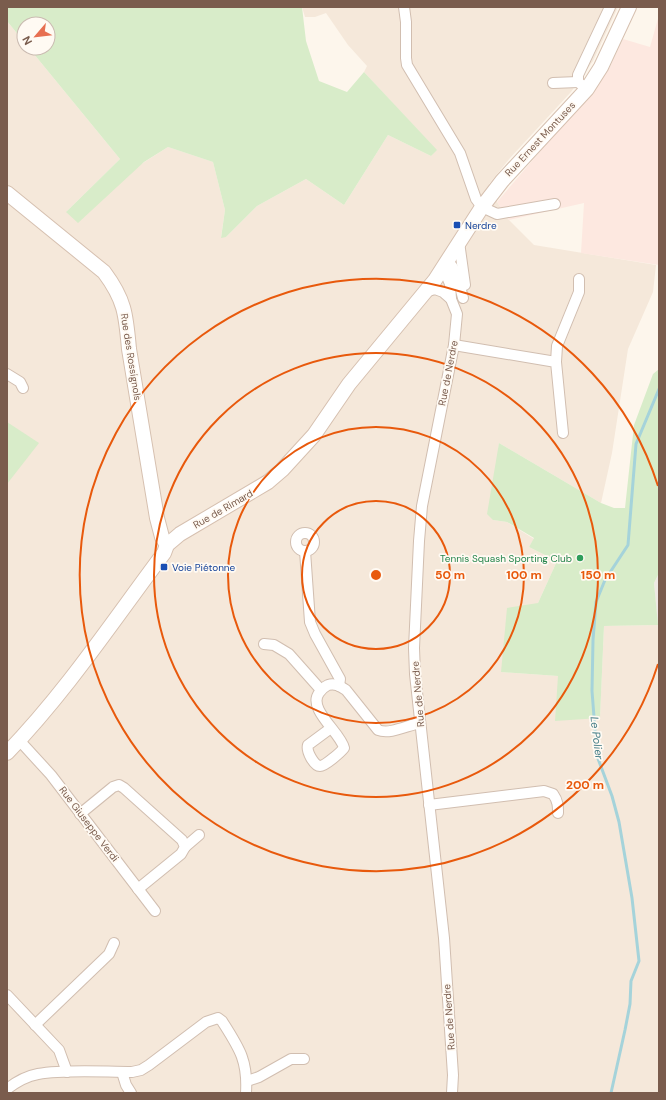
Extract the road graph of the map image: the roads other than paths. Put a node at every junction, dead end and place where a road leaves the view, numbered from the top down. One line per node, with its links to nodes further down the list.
1 (404, 7): 8 (street)
2 (610, 7): 5 (street)
3 (629, 7): 5 (street, Rue Ernest Montuses)
4 (553, 83): 5 (street)
5 (582, 86): 8 (street, Rue Ernest Montuses)
6 (7, 193): 21 (street, Rue des Rossignols)
7 (555, 204): 8 (street)
8 (482, 207): 9 (street, Rue Ernest Montuses)
9 (459, 242): 10 (street, Rue Ernest Montuses); 13 (street)
10 (443, 267): 12 (street, Rue de Rimard); 13 (street); 14 (street, Rue de Nerdre)
11 (578, 279): 17 (street)
12 (425, 292): 14 (street); 21 (street, Rue de Rimard)
13 (463, 298): 15 (street)
14 (451, 299): 15 (street, Rue de Nerdre)
15 (457, 314): 16 (street, Rue de Nerdre)
16 (454, 345): 17 (street); 26 (street, Rue de Nerdre)
17 (556, 362): 20 (street)
18 (7, 374): 19 (street)
19 (23, 388)
20 (563, 433)
21 (167, 545): 28 (street, Rue de Rimard)
22 (305, 551): 24 (street)
23 (264, 644): 25 (street)
24 (339, 686): 25 (street); 26 (street)
25 (321, 690): 27 (street)
26 (420, 723): 30 (street, Rue de Nerdre)
27 (331, 728)
28 (19, 740): 29 (street, Rue de Rimard); 32 (street, Rue Giuseppe Verdi)
29 (7, 753)
30 (429, 805): 31 (street); 47 (street, Rue de Nerdre)
31 (558, 813)
32 (80, 814): 34 (street); 35 (street, Rue Giuseppe Verdi)
33 (200, 835): 34 (street)
34 (185, 847): 35 (street)
35 (138, 889): 36 (street, Rue Giuseppe Verdi)
36 (155, 911)
37 (114, 943): 39 (street)
38 (7, 995): 39 (street)
39 (35, 1025): 41 (street)
40 (304, 1059): 43 (street)
41 (67, 1072): 42 (street); 44 (street)
42 (122, 1072): 43 (street); 45 (street)
43 (247, 1081): 46 (street)
44 (7, 1089)
45 (131, 1093)
46 (246, 1093)
47 (452, 1093)

